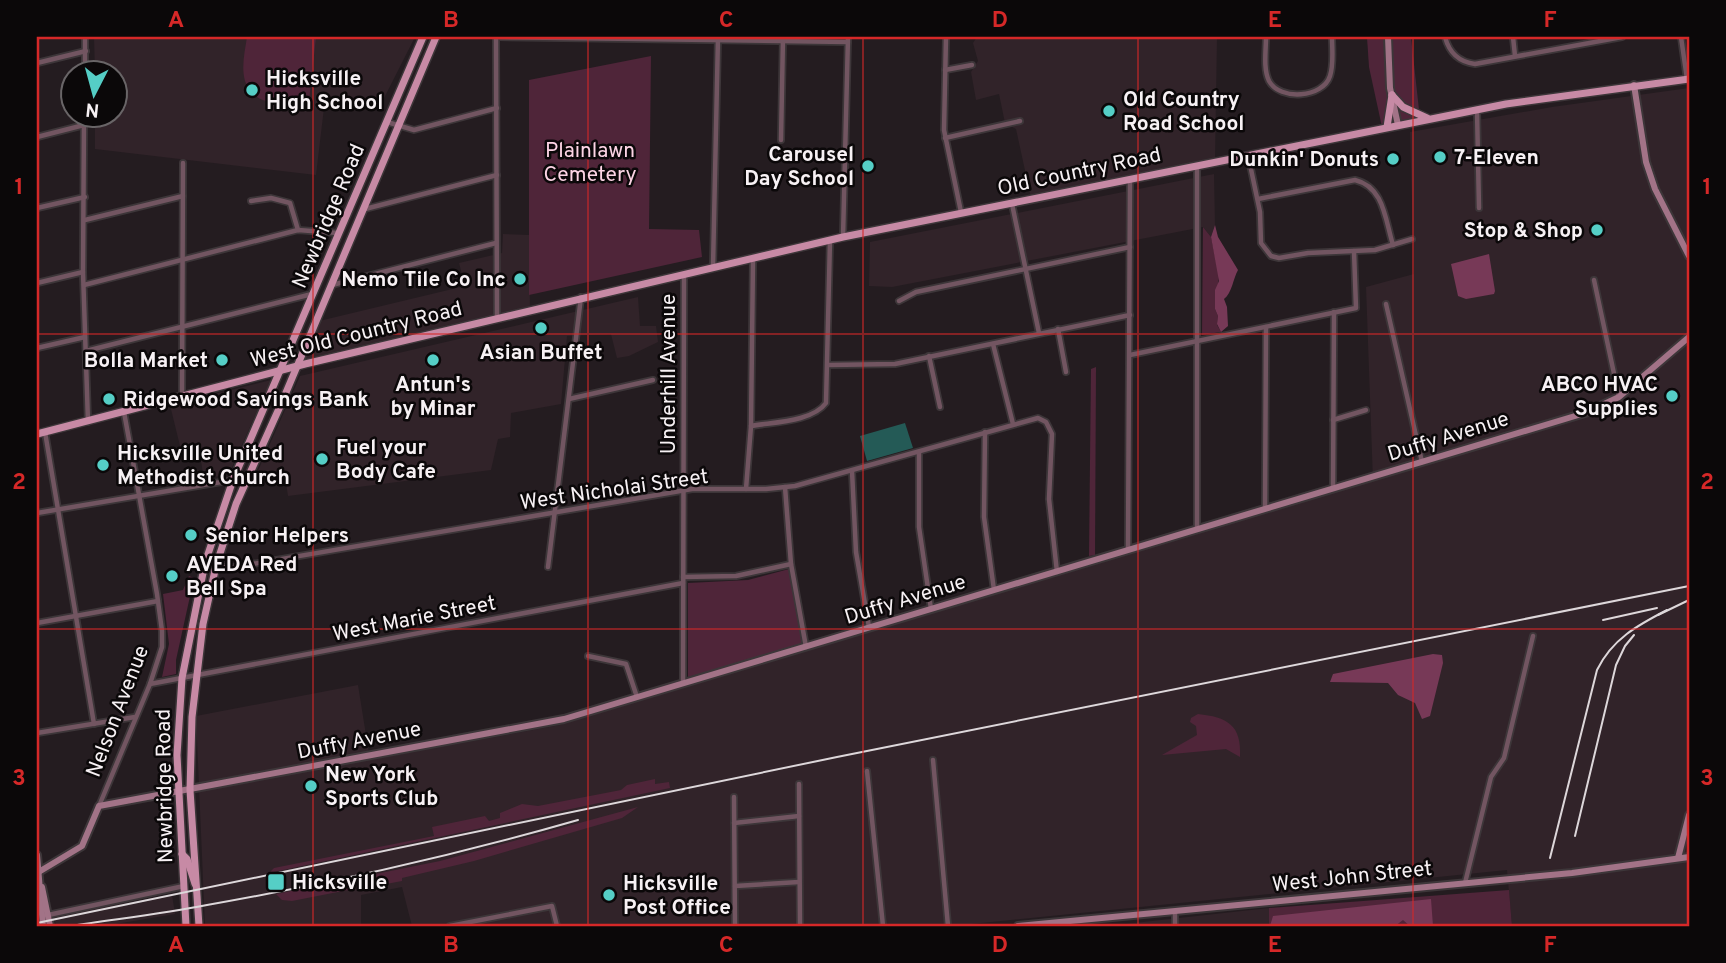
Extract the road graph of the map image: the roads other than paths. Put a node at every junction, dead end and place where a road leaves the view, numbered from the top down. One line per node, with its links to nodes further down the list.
1 (85, 37): 17 (street)
2 (423, 37): 30 (main road, Newbridge Road)
3 (436, 37): 32 (main road, Newbridge Road)
4 (498, 37): 13 (street); 26 (street)
5 (946, 37): 22 (street)
6 (1266, 37): 7 (street)
7 (1332, 37)
8 (1388, 37): 25 (street)
9 (1444, 37): 18 (street)
10 (1513, 37): 18 (street)
11 (1622, 37): 18 (street)
12 (1681, 37): 23 (street)
13 (620, 38): 14 (street)
14 (718, 38): 15 (street); 66 (street)
15 (783, 39): 16 (street); 38 (street)
16 (848, 40): 56 (street)
17 (86, 51): 19 (street); 20 (street)
18 (1515, 56)
19 (86, 60)
20 (37, 63)
21 (972, 65): 22 (street)
22 (945, 70): 37 (street)
23 (1688, 79): 24 (main road, Old Country Road)
24 (1634, 85): 27 (main road, Old Country Road); 63 (street)
25 (1392, 95): 28 (main road); 31 (street); 33 (main road)
26 (496, 108): 32 (street); 42 (street)
27 (1477, 110): 28 (main road, Old Country Road); 50 (street)
28 (1428, 118): 31 (main road, Old Country Road)
29 (1020, 121): 37 (street)
30 (387, 122): 32 (street); 55 (main road, Newbridge Road)
31 (1398, 125): 33 (main road, Old Country Road)
32 (398, 126): 51 (main road, Newbridge Road)
33 (1387, 127): 39 (main road, Old Country Road)
34 (63, 130): 36 (street)
35 (84, 130): 45 (street)
36 (37, 136)
37 (945, 138): 52 (street)
38 (781, 140)
39 (1248, 154): 41 (main road, Old Country Road); 46 (street)
40 (183, 163): 44 (street)
41 (1197, 165): 43 (main road, Old Country Road); 87 (street)
42 (497, 175): 51 (street); 59 (street)
43 (1130, 178): 48 (main road, Old Country Road); 61 (street)
44 (183, 196): 53 (street); 64 (street)
45 (85, 197): 49 (street); 53 (street)
46 (1258, 200): 60 (street); 62 (street)
47 (251, 201): 54 (street)
48 (1012, 203): 52 (main road, Old Country Road); 67 (street)
49 (37, 208)
50 (1479, 208)
51 (364, 209): 73 (main road, Newbridge Road)
52 (961, 212): 56 (main road, Old Country Road)
53 (85, 220): 68 (street)
54 (298, 230): 55 (street); 64 (street)
55 (339, 233): 74 (main road, Newbridge Road)
56 (844, 236): 58 (main road, Old Country Road)
57 (1412, 239): 60 (street)
58 (830, 240): 65 (main road, Old Country Road); 93 (street)
59 (497, 243): 73 (street); 80 (street)
60 (1392, 245): 62 (street)
61 (1130, 247): 67 (street); 79 (street)
62 (1354, 251): 78 (street)
63 (1689, 256)
64 (183, 260): 72 (street); 81 (street)
65 (753, 260): 66 (main road, Old Country Road); 107 (street)
66 (713, 269): 69 (main road, Old Country Road)
67 (1026, 269): 76 (street); 84 (street)
68 (83, 272): 71 (street); 72 (street)
69 (684, 275): 75 (main road, West Old Country Road); 118 (street, Underhill Avenue)
70 (1594, 280): 99 (street)
71 (37, 283)
72 (84, 285): 85 (street)
73 (331, 285): 94 (main road, Newbridge Road)
74 (313, 293): 81 (street); 95 (main road, Newbridge Road)
75 (581, 297): 80 (main road, West Old Country Road); 100 (street)
76 (899, 301)
77 (1386, 303): 111 (street)
78 (1334, 313): 82 (street); 104 (street)
79 (1130, 314): 83 (street); 91 (street)
80 (497, 318): 94 (main road, West Old Country Road)
81 (183, 326): 90 (street); 98 (street)
82 (1266, 327): 87 (street); 121 (street)
83 (1058, 329): 84 (street); 96 (street)
84 (1039, 333): 88 (street)
85 (85, 337): 89 (street); 90 (street)
86 (1689, 337): 99 (street, Duffy Avenue)
87 (1198, 340): 91 (street); 125 (street)
88 (993, 343): 92 (street); 106 (street)
89 (37, 348)
90 (86, 351): 105 (street)
91 (1130, 355): 126 (street)
92 (929, 356): 93 (street); 101 (street)
93 (829, 365): 107 (street)
94 (298, 366): 95 (main road, West Old Country Road); 119 (main road, Newbridge Road)
95 (280, 370): 98 (main road, West Old Country Road); 113 (main road, Newbridge Road)
96 (1066, 372)
97 (653, 380): 100 (street)
98 (182, 396): 103 (main road, West Old Country Road)
99 (1619, 397): 111 (street, Duffy Avenue)
100 (569, 399): 123 (street)
101 (940, 407)
102 (1366, 410): 104 (street)
103 (124, 412): 105 (main road, West Old Country Road); 120 (street, Nelson Avenue)
104 (1333, 421): 117 (street)
105 (88, 422): 109 (main road, West Old Country Road)
106 (1013, 424): 108 (street, West Nicholai Street); 131 (street, West Nicholai Street)
107 (751, 426): 116 (street)
108 (985, 432): 110 (street, West Nicholai Street); 133 (street)
109 (41, 433): 122 (street)
110 (919, 452): 112 (street, West Nicholai Street); 135 (street)
111 (1422, 462): 117 (street, Duffy Avenue)
112 (852, 471): 114 (street, West Nicholai Street); 138 (street)
113 (233, 480): 115 (main road, Newbridge Road); 120 (street)
114 (785, 487): 116 (street, West Nicholai Street); 128 (street)
115 (230, 489): 119 (main road); 127 (main road, Newbridge Road)
116 (746, 489): 118 (street, West Nicholai Street)
117 (1333, 489): 121 (street, Duffy Avenue)
118 (684, 490): 123 (street, West Nicholai Street); 132 (street, Underhill Avenue)
119 (242, 491): 129 (main road, Newbridge Road)
120 (139, 496): 122 (street); 134 (street, Nelson Avenue)
121 (1265, 509): 125 (street, Duffy Avenue)
122 (58, 510): 124 (street); 136 (street)
123 (556, 512): 129 (street, West Nicholai Street); 130 (street)
124 (37, 513)
125 (1197, 530): 126 (street, Duffy Avenue)
126 (1128, 550): 131 (street, Duffy Avenue)
127 (205, 563): 129 (main road); 143 (main road, Newbridge Road)
128 (791, 564): 132 (street, West Marie Street); 140 (street)
129 (216, 566): 142 (main road, Newbridge Road)
130 (548, 567)
131 (1057, 572): 133 (street, Duffy Avenue)
132 (683, 580): 142 (street, West Marie Street); 144 (street, Underhill Avenue)
133 (995, 590): 135 (street, Duffy Avenue)
134 (158, 601): 136 (street); 145 (street, Nelson Avenue)
135 (932, 609): 138 (street, Duffy Avenue)
136 (76, 616): 137 (street); 148 (street)
137 (37, 623)
138 (869, 627): 140 (street, Duffy Avenue)
139 (1533, 636): 166 (street)
140 (806, 647): 144 (street, Duffy Avenue)
141 (588, 656): 146 (street)
142 (195, 676): 143 (street, West Marie Street); 153 (main road, Newbridge Road)
143 (182, 678): 145 (street, West Marie Street); 154 (main road, Newbridge Road)
144 (683, 683): 146 (street, Duffy Avenue)
145 (150, 684): 147 (street, Nelson Avenue)
146 (637, 696): 153 (street, Duffy Avenue)
147 (135, 717): 148 (street); 156 (street, Nelson Avenue)
148 (94, 724): 149 (street)
149 (37, 733)
150 (933, 760): 184 (street)
151 (867, 771): 183 (street)
152 (799, 784): 158 (street)
153 (190, 790): 154 (street, Duffy Avenue); 167 (main road, Newbridge Road)
154 (178, 791): 156 (street, Duffy Avenue); 160 (main road, Newbridge Road)
155 (734, 797): 159 (street)
156 (99, 806): 164 (street, Nelson Avenue)
157 (1689, 815): 163 (street)
158 (799, 816): 159 (street); 165 (street)
159 (734, 822): 169 (street)
160 (182, 854): 167 (main road); 168 (main road, Newbridge Road)
161 (37, 855): 164 (street)
162 (1689, 857): 163 (street, West John Street)
163 (1678, 858): 166 (street, West John Street)
164 (38, 872): 170 (street); 175 (street)
165 (799, 882): 169 (street); 182 (street)
166 (1465, 883): 171 (street, West John Street)
167 (196, 884): 177 (main road, Newbridge Road)
168 (184, 886): 170 (street); 174 (main road, Newbridge Road)
169 (735, 886): 181 (street)
170 (48, 912): 176 (street)
171 (1175, 912): 173 (street, West John Street); 186 (street)
172 (488, 919): 178 (street); 179 (street); 180 (street)
173 (1083, 923): 185 (street, West John Street)
174 (187, 924)
175 (43, 926)
176 (50, 926)
177 (199, 926)
178 (450, 926)
179 (490, 926)
180 (556, 926)
181 (735, 926)
182 (800, 926)
183 (883, 926)
184 (948, 926)
185 (1018, 926)
186 (1175, 926)

